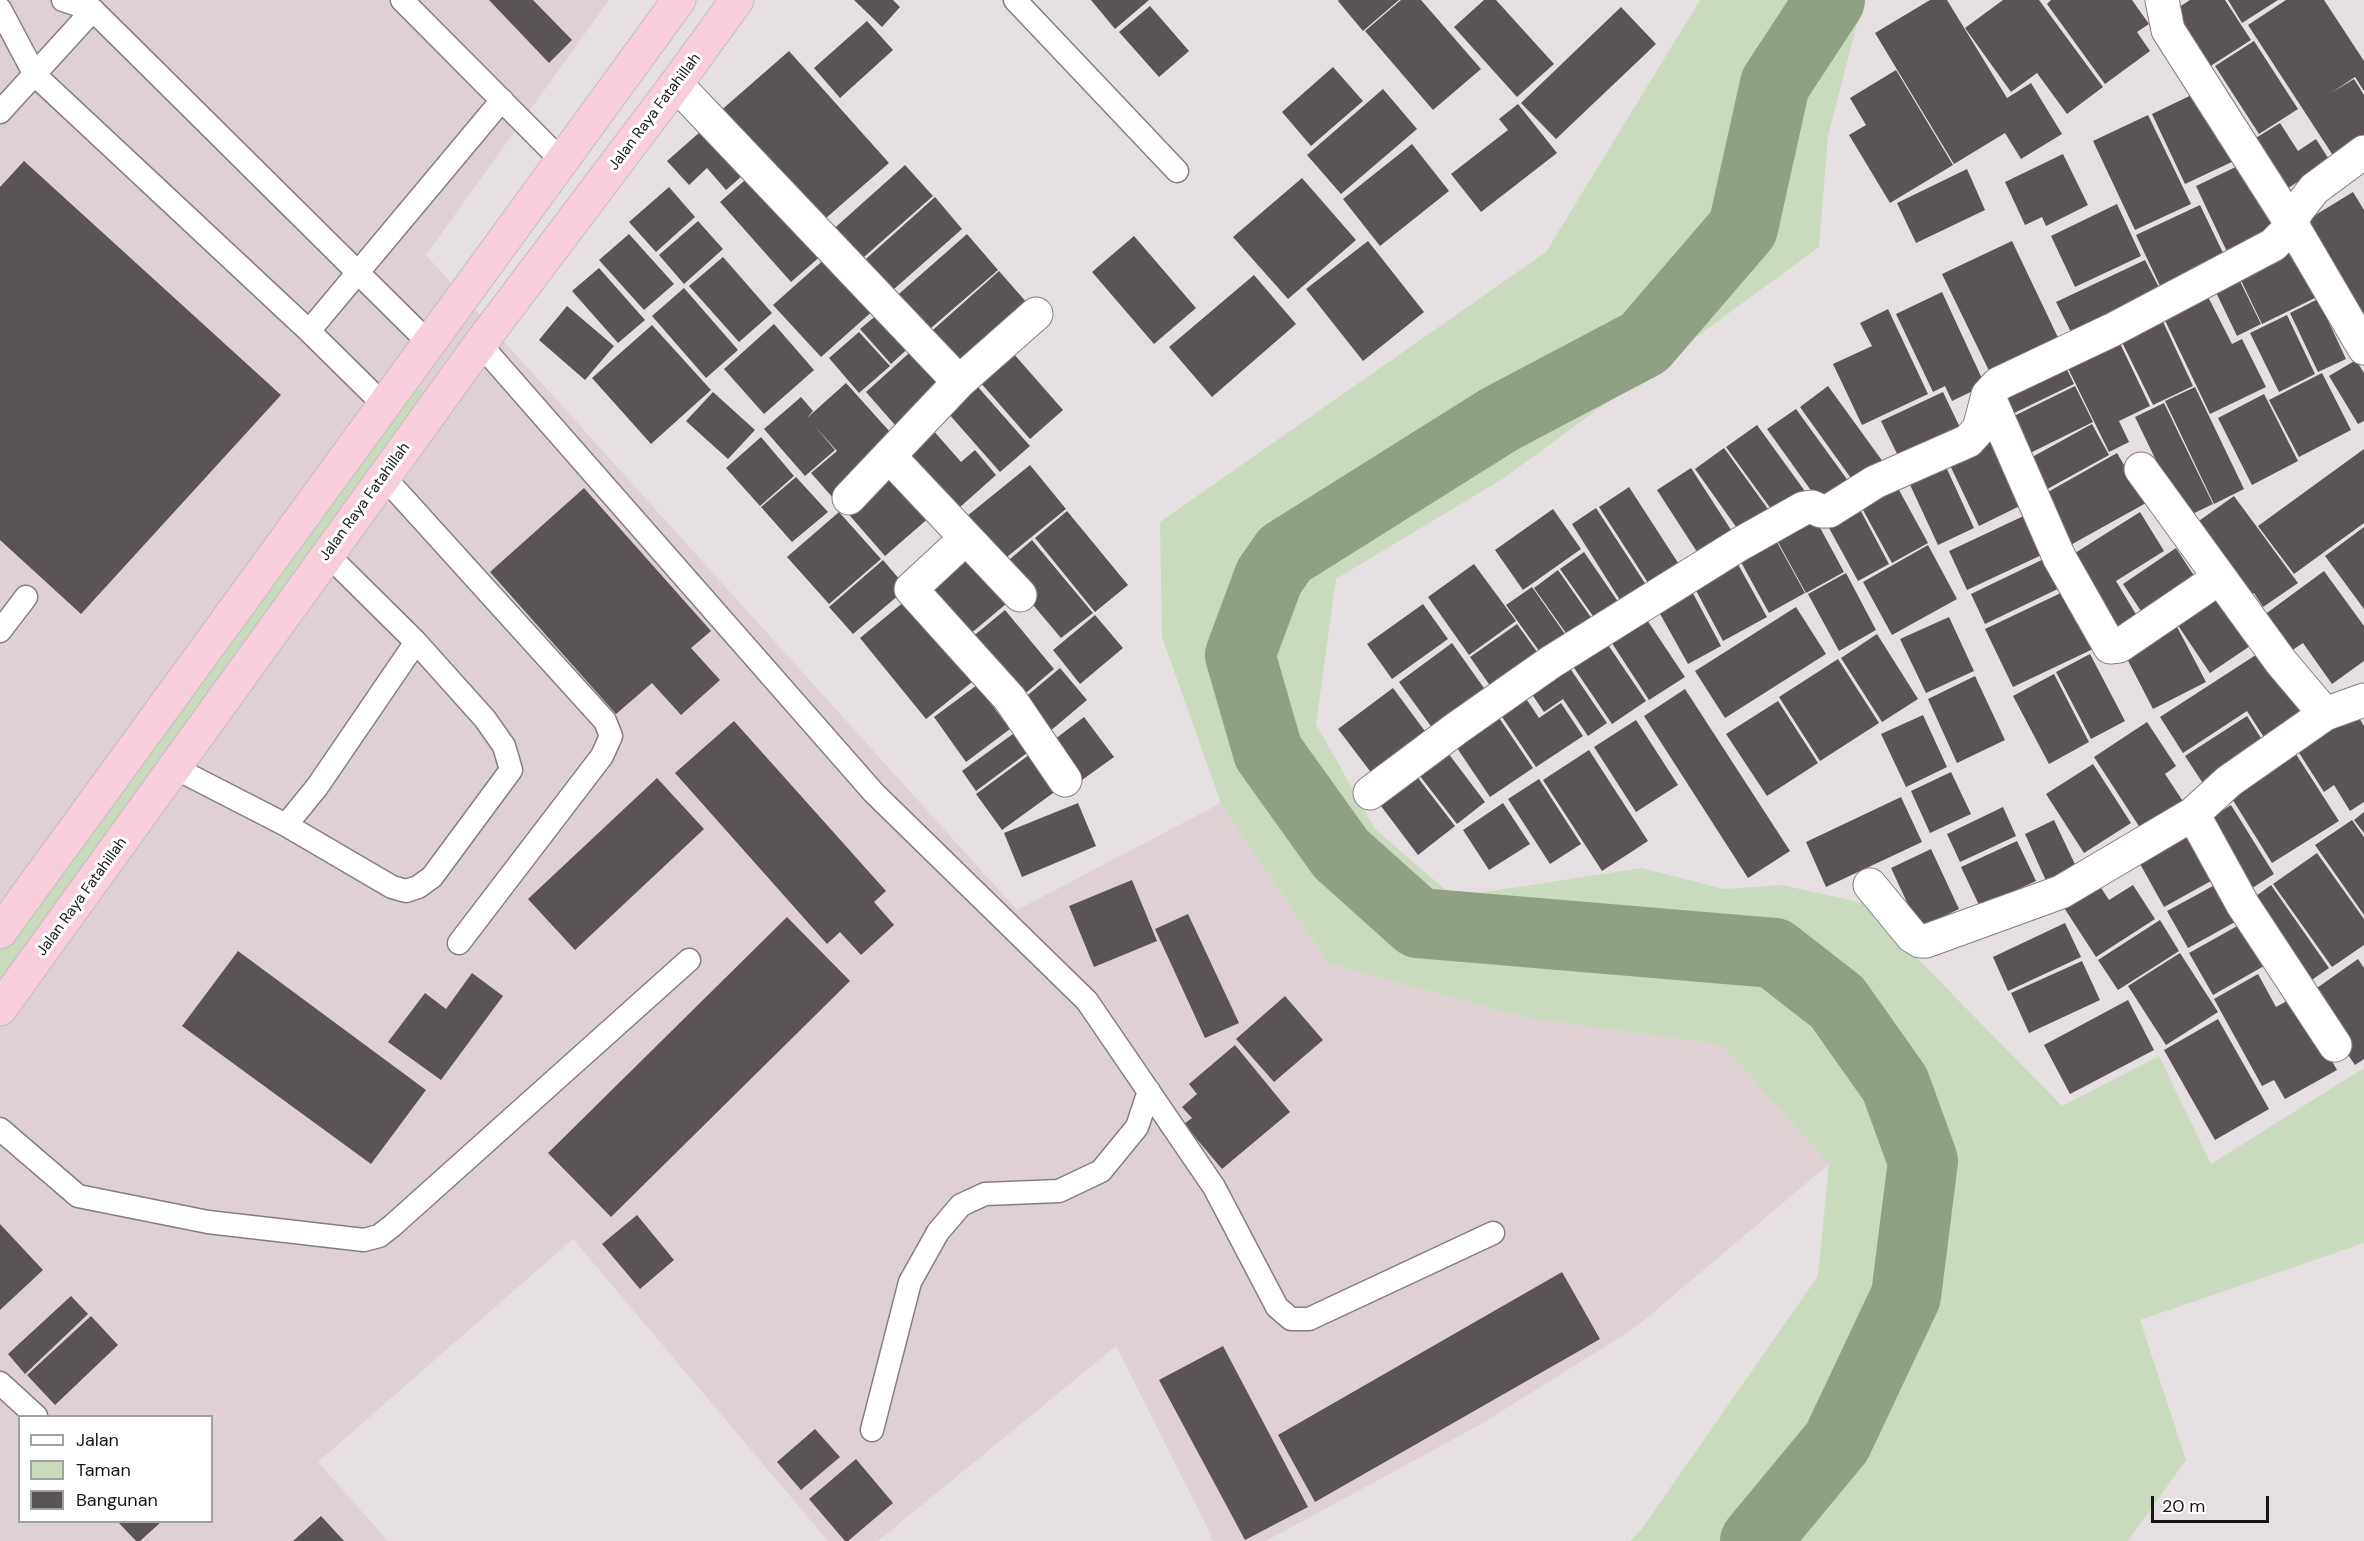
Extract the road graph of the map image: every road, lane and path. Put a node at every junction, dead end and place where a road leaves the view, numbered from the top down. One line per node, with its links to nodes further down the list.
1 (63, 0): 8 (lane)
2 (402, 0): 11 (lane)
3 (678, 0): 14 (highway)
4 (737, 0): 10 (highway, Jalan Raya Fatahillah)
5 (1015, 0): 15 (lane)
6 (2162, 0): 16 (street)
7 (0, 9): 9 (lane)
8 (93, 10): 9 (lane); 17 (lane)
9 (35, 75): 12 (lane); 19 (lane)
10 (676, 84): 21 (highway, Jalan Raya Fatahillah); 24 (street)
11 (502, 100): 14 (lane); 17 (lane)
12 (0, 112)
13 (2364, 152): 16 (street)
14 (562, 161): 20 (highway)
15 (1177, 171)
16 (2291, 223): 22 (street); 25 (street)
17 (357, 272): 19 (lane); 20 (lane)
18 (1036, 314): 24 (street)
19 (309, 331): 27 (lane)
20 (429, 343): 23 (highway)
21 (480, 344): 26 (highway, Jalan Raya Fatahillah); 52 (lane)
22 (2364, 348)
23 (405, 377): 26 (highway); 27 (highway)
24 (959, 382): 28 (street)
25 (1988, 395): 34 (street); 43 (street)
26 (438, 402): 30 (highway, Jalan Raya Fatahillah)
27 (385, 406): 47 (highway)
28 (889, 456): 31 (street); 32 (street)
29 (2141, 469): 34 (street)
30 (384, 477): 33 (highway, Jalan Raya Fatahillah); 48 (lane)
31 (849, 498)
32 (966, 538): 35 (street); 42 (street)
33 (327, 554): 38 (lane); 41 (highway, Jalan Raya Fatahillah)
34 (2219, 578): 40 (street)
35 (1020, 595)
36 (26, 597): 37 (lane)
37 (0, 631)
38 (416, 642): 45 (lane); 45 (lane)
39 (2364, 700): 40 (street)
40 (2325, 714): 44 (street)
41 (175, 768): 45 (lane); 50 (highway, Jalan Raya Fatahillah)
42 (1065, 780)
43 (1370, 793)
44 (2193, 814): 46 (street); 51 (street)
45 (286, 825)
46 (1870, 885)
47 (0, 932)
48 (459, 943)
49 (689, 960): 53 (lane)
50 (0, 1009)
51 (2335, 1045)
52 (1149, 1091): 54 (lane); 57 (lane)
53 (0, 1129)
54 (1493, 1233)
55 (0, 1383): 56 (lane)
56 (35, 1415)
57 (872, 1430)

